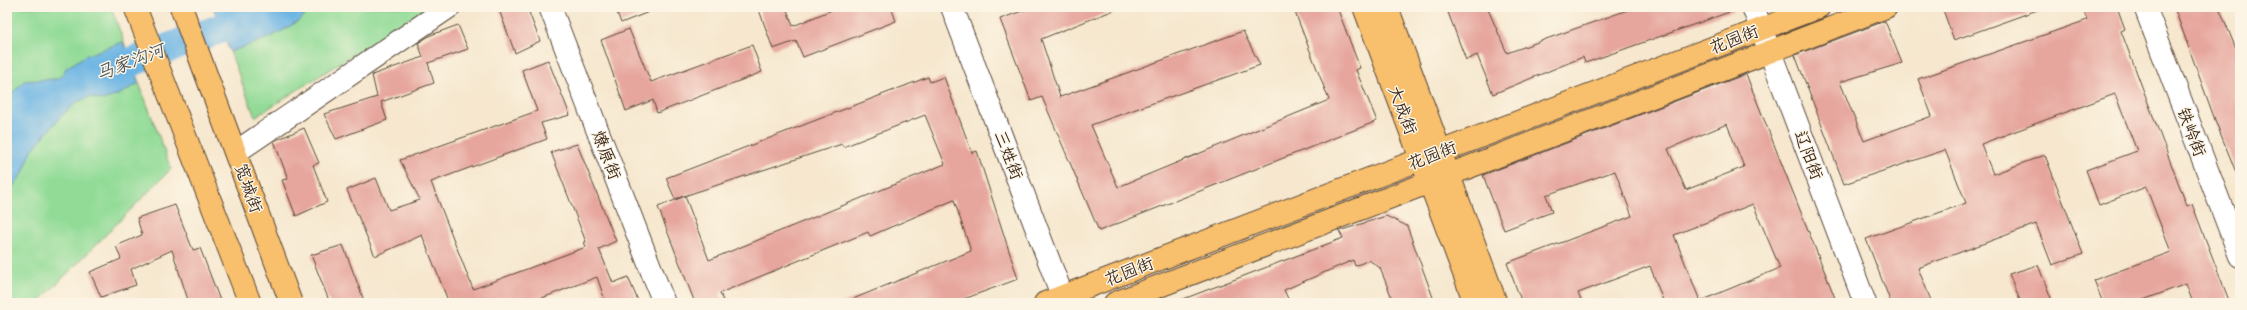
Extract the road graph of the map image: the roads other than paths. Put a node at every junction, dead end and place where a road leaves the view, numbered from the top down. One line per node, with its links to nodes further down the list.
1 (135, 7): 19 (main road)
2 (180, 7): 14 (main road, 宽城街)
3 (449, 7): 14 (street)
4 (550, 7): 21 (street, 燎原街)
5 (952, 7): 18 (street, 三姓街)
6 (1364, 7): 15 (main road, 大成街)
7 (1387, 7): 15 (main road, 大成街)
8 (1754, 7): 12 (street, 辽阳街)
9 (1819, 7): 12 (main road, 花园街)
10 (1886, 7): 13 (main road, 花园街)
11 (2145, 7): 17 (street, 铁岭街)
12 (1761, 29): 13 (street, 辽阳街); 15 (main road, 花园街)
13 (1770, 52): 16 (main road, 花园街); 25 (street, 辽阳街)
14 (236, 152): 20 (main road, 宽城街)
15 (1431, 156): 16 (main road, 大成街); 18 (main road, 花园街)
16 (1439, 179): 22 (main road, 花园街); 23 (main road, 大成街); 24 (main road, 大成街)
17 (2240, 256)
18 (1058, 301)
19 (250, 303)
20 (291, 303)
21 (664, 303)
22 (1115, 303)
23 (1475, 303)
24 (1496, 303)
25 (1865, 303)

